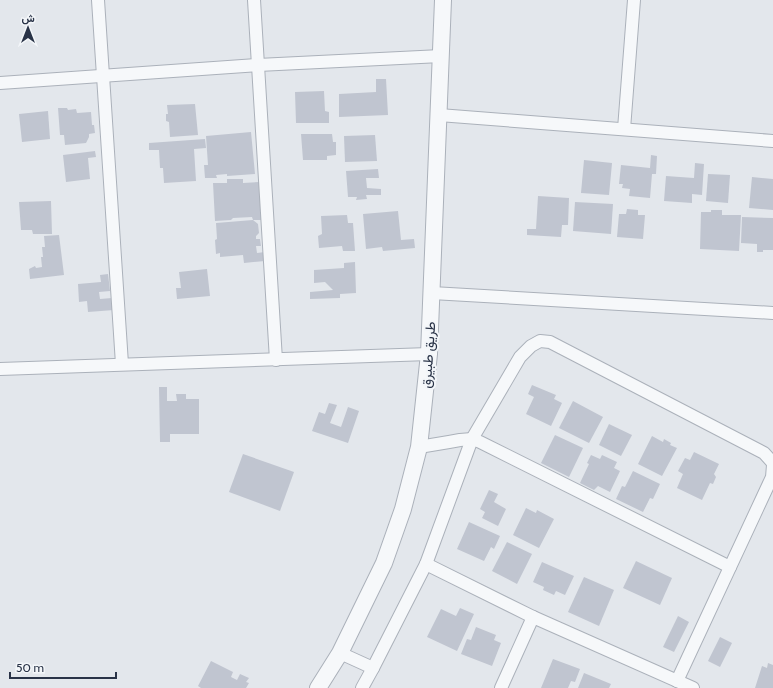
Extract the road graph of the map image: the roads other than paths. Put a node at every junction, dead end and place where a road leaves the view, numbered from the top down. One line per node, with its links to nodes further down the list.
1 (98, 0): 7 (street)
2 (254, 0): 6 (street)
3 (443, 0): 5 (street, طريق طبيرق)
4 (634, 0): 10 (street)
5 (441, 56): 6 (street); 9 (street, طريق طبيرق)
6 (258, 65): 7 (street); 15 (street)
7 (102, 75): 8 (street); 16 (street)
8 (0, 83)
9 (439, 115): 10 (street); 12 (street, طريق طبيرق)
10 (624, 129): 11 (street)
11 (773, 141)
12 (432, 293): 13 (street); 14 (street, طريق طبيرق)
13 (773, 313)
14 (429, 354): 15 (street); 19 (street, طريق طبيرق)
15 (276, 360): 16 (street)
16 (122, 364): 17 (street)
17 (0, 369)
18 (472, 439): 19 (street); 20 (street); 21 (street); 22 (street)
19 (419, 447): 24 (street, طريق طبيرق)
20 (773, 464): 22 (street)
21 (426, 564): 23 (street); 25 (street)
22 (730, 567): 26 (street)
23 (533, 617): 26 (street); 29 (street)
24 (340, 653): 25 (street); 27 (street, طريق طبيرق)
25 (374, 668): 28 (street)
26 (677, 681): 30 (street)
27 (318, 688)
28 (362, 688)
29 (501, 688)
30 (693, 688)

